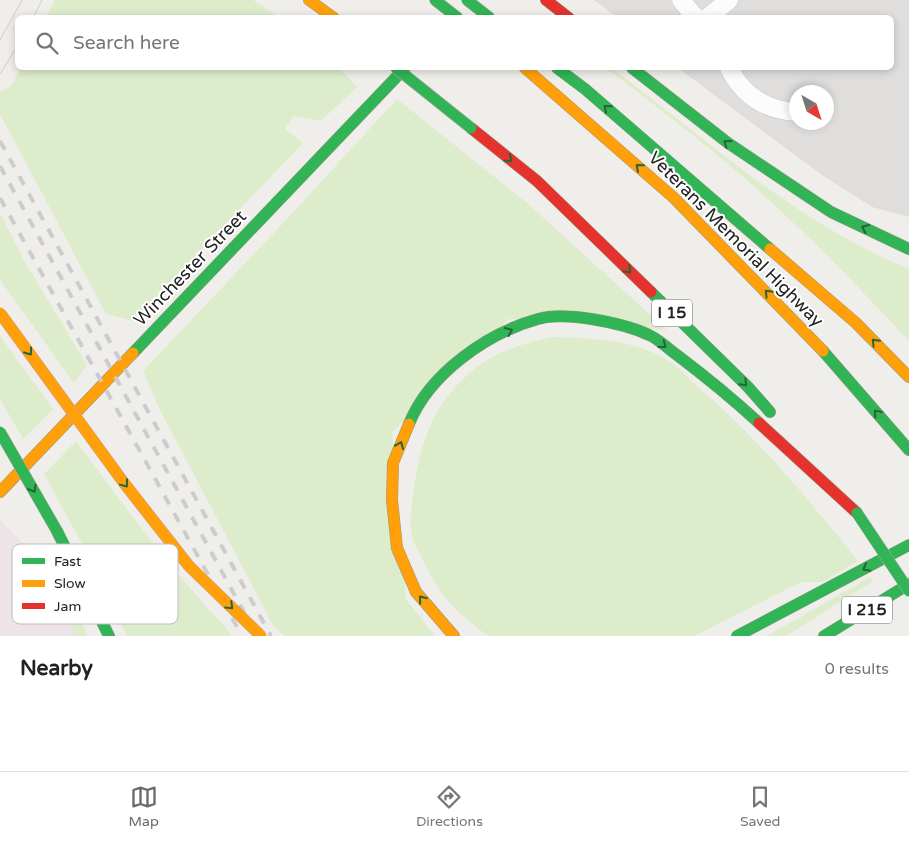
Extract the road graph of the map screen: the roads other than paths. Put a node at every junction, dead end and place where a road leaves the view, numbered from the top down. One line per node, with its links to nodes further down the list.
1 (309, 0): 7 (main road)
2 (435, 0): 8 (main road, bridge)
3 (468, 0): 9 (main road); 10 (main road, bridge)
4 (546, 0): 11 (main road)
5 (681, 0): 12 (street)
6 (728, 0): 13 (street)
7 (330, 15)
8 (454, 15)
9 (456, 15)
10 (486, 15)
11 (565, 15)
12 (694, 15)
13 (710, 15)
14 (398, 70): 27 (main road, I 15, one-way to 27, bridge)
15 (403, 70): 26 (main road, Winchester Street)
16 (528, 70): 25 (main road, Veterans Memorial Highway, one-way to 16)
17 (560, 70): 23 (main road, one-way to 17)
18 (635, 70): 21 (main road, one-way to 18)
19 (731, 70): 20 (street)
20 (789, 112)
21 (909, 249)
22 (0, 313): 29 (main road, one-way to 29, bridge)
23 (909, 377)
24 (0, 432): 28 (main road, one-way to 28, bridge)
25 (909, 450)
26 (0, 492)
27 (857, 513): 33 (main road, I 15, bridge); 38 (main road, one-way to 27)
28 (64, 544)
29 (172, 544)
30 (909, 545): 39 (main road, one-way to 39)
31 (178, 552): 37 (main road, one-way to 37, bridge)
32 (909, 584): 40 (main road, I 215)
33 (909, 591)
34 (871, 621): 41 (main road)
35 (103, 624): 36 (main road, one-way to 36, bridge)
36 (109, 636)
37 (261, 636)
38 (454, 636)
39 (737, 636)
40 (824, 636)
41 (833, 636)

